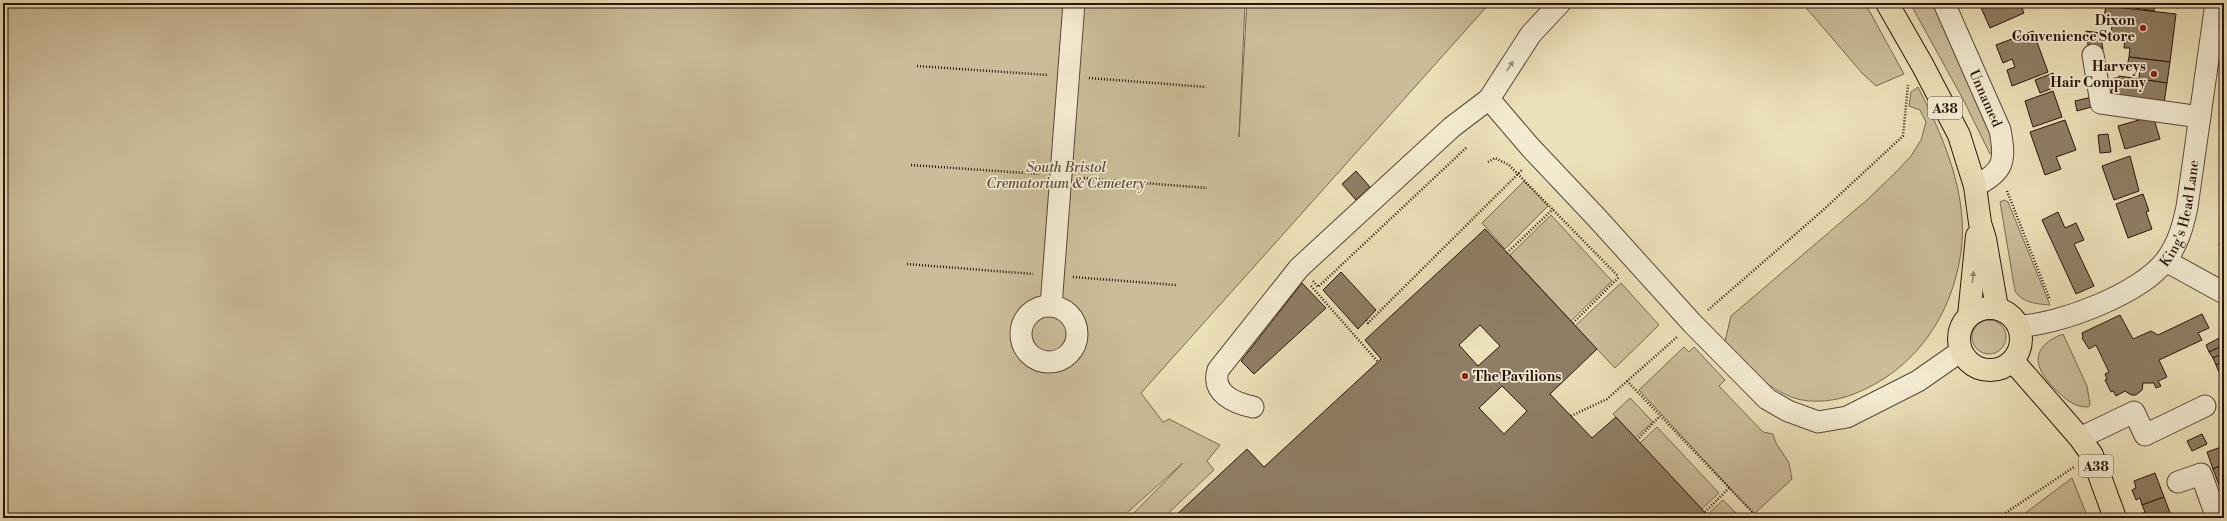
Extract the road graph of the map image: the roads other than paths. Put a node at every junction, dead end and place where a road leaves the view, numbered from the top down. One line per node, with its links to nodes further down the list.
1 (1074, 3): 13 (street)
2 (1560, 3): 7 (street, one-way to 2)
3 (1887, 3): 9 (highway, A38)
4 (1944, 3): 9 (street, Unnamed)
5 (2216, 3): 8 (street, King's Head Lane)
6 (2092, 55): 8 (street)
7 (1489, 99): 17 (street); 20 (street)
8 (2200, 117): 11 (street, King's Head Lane)
9 (1975, 186): 10 (highway, A38)
10 (1980, 223): 14 (highway, A38); 15 (highway, A38, one-way to 10)
11 (2166, 261): 12 (street); 16 (street, King's Head Lane)
12 (2224, 293)
13 (1051, 306)
14 (1997, 308): 15 (highway); 16 (highway)
15 (1969, 316): 17 (highway, A38)
16 (2020, 326): 18 (highway)
17 (1961, 351): 18 (highway)
18 (2006, 365): 21 (highway, A38)
19 (2205, 406): 21 (street)
20 (1253, 407)
21 (2086, 446): 23 (highway, A38)
22 (2178, 482): 24 (street)
23 (2115, 518)
24 (2217, 518)

